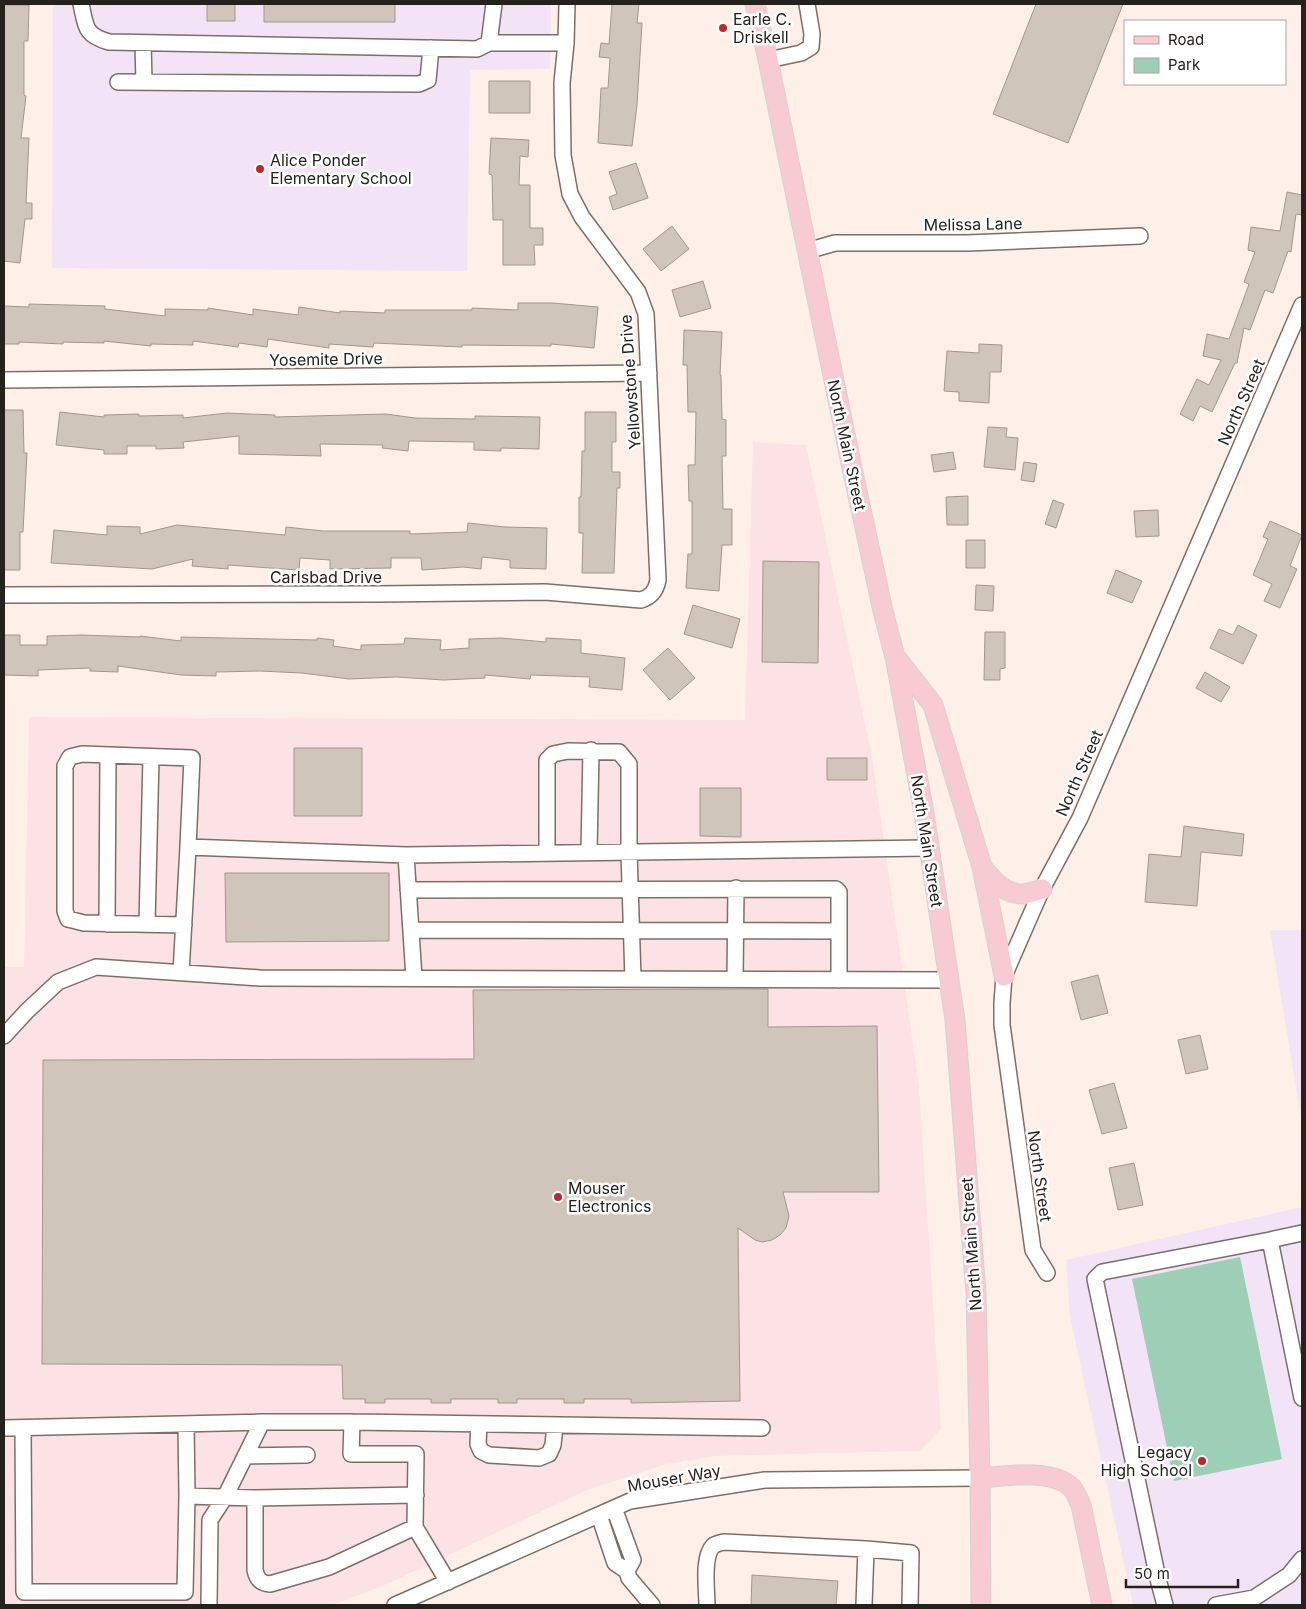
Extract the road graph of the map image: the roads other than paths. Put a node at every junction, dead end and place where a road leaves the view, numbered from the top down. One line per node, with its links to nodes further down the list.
1 (81, 4): 7 (street)
2 (494, 4): 6 (street)
3 (567, 4): 8 (street, Yellowstone Drive)
4 (755, 4): 10 (main road, North Main Street)
5 (807, 4): 10 (street)
6 (489, 42): 8 (street); 9 (street)
7 (142, 43): 9 (street); 12 (street)
8 (566, 43): 16 (street, Yellowstone Drive)
9 (431, 48): 12 (street)
10 (768, 60): 14 (main road, North Main Street)
11 (118, 82): 12 (street)
12 (144, 82)
13 (1140, 236): 14 (street, Melissa Lane)
14 (807, 250): 20 (main road, North Main Street)
15 (1302, 305): 33 (street, North Street)
16 (649, 373): 17 (street, Yosemite Drive); 19 (street, Yellowstone Drive)
17 (4, 380)
18 (4, 595): 19 (street, Carlsbad Drive)
19 (648, 597)
20 (895, 657): 25 (main road, North Main Street); 30 (main road)
21 (591, 750): 26 (street); 27 (street); 28 (street)
22 (108, 755): 23 (street); 35 (street); 35 (street)
23 (151, 757): 24 (street); 36 (street)
24 (188, 847): 29 (street); 37 (street)
25 (929, 848): 27 (street); 48 (main road, North Main Street)
26 (588, 852): 27 (street); 28 (street)
27 (629, 852): 31 (street)
28 (546, 853): 29 (street)
29 (406, 855): 34 (street)
30 (982, 868): 33 (main road); 43 (main road)
31 (630, 888): 32 (street); 34 (street); 39 (street)
32 (736, 888): 40 (street); 41 (street)
33 (1042, 889): 43 (street, North Street)
34 (408, 890): 38 (street)
35 (107, 924): 36 (street)
36 (147, 924): 37 (street)
37 (184, 925): 42 (street)
38 (410, 930): 39 (street); 44 (street)
39 (632, 931): 40 (street); 45 (street)
40 (736, 931): 41 (street); 46 (street)
41 (839, 931): 47 (street)
42 (181, 973): 44 (street); 49 (street)
43 (1004, 976): 52 (street, North Street)
44 (414, 978): 45 (street)
45 (633, 979): 46 (street)
46 (735, 979): 47 (street)
47 (839, 980): 48 (street)
48 (949, 980): 64 (main road, North Main Street)
49 (4, 1036)
50 (1302, 1233): 51 (street)
51 (1270, 1240): 53 (street); 85 (street)
52 (1046, 1273)
53 (1302, 1398)
54 (262, 1422): 55 (street); 56 (street); 63 (street)
55 (352, 1422): 57 (street); 65 (street)
56 (186, 1424): 60 (street); 66 (street)
57 (479, 1424): 58 (street); 58 (street)
58 (555, 1425): 61 (street)
59 (4, 1428): 60 (street)
60 (22, 1428): 66 (street)
61 (762, 1428)
62 (307, 1455): 63 (street)
63 (245, 1456): 67 (street)
64 (980, 1478): 69 (street, Mouser Way); 83 (main road, North Main Street); 84 (main road)
65 (416, 1495): 68 (street); 71 (street)
66 (187, 1496): 67 (street)
67 (225, 1497): 68 (street); 77 (street)
68 (255, 1498): 71 (street)
69 (614, 1508): 70 (street, Mouser Way); 74 (street)
70 (598, 1515): 74 (street); 75 (street, Mouser Way)
71 (415, 1527): 75 (street)
72 (866, 1549): 80 (street); 81 (street); 82 (street)
73 (1302, 1559): 76 (street)
74 (628, 1571): 79 (street)
75 (448, 1582): 78 (street, Mouser Way)
76 (1255, 1602): 86 (street)
77 (209, 1605)
78 (395, 1605)
79 (652, 1605)
80 (707, 1605)
81 (864, 1605)
82 (910, 1605)
83 (981, 1605)
84 (1102, 1605)
85 (1165, 1605)
86 (1216, 1605)

